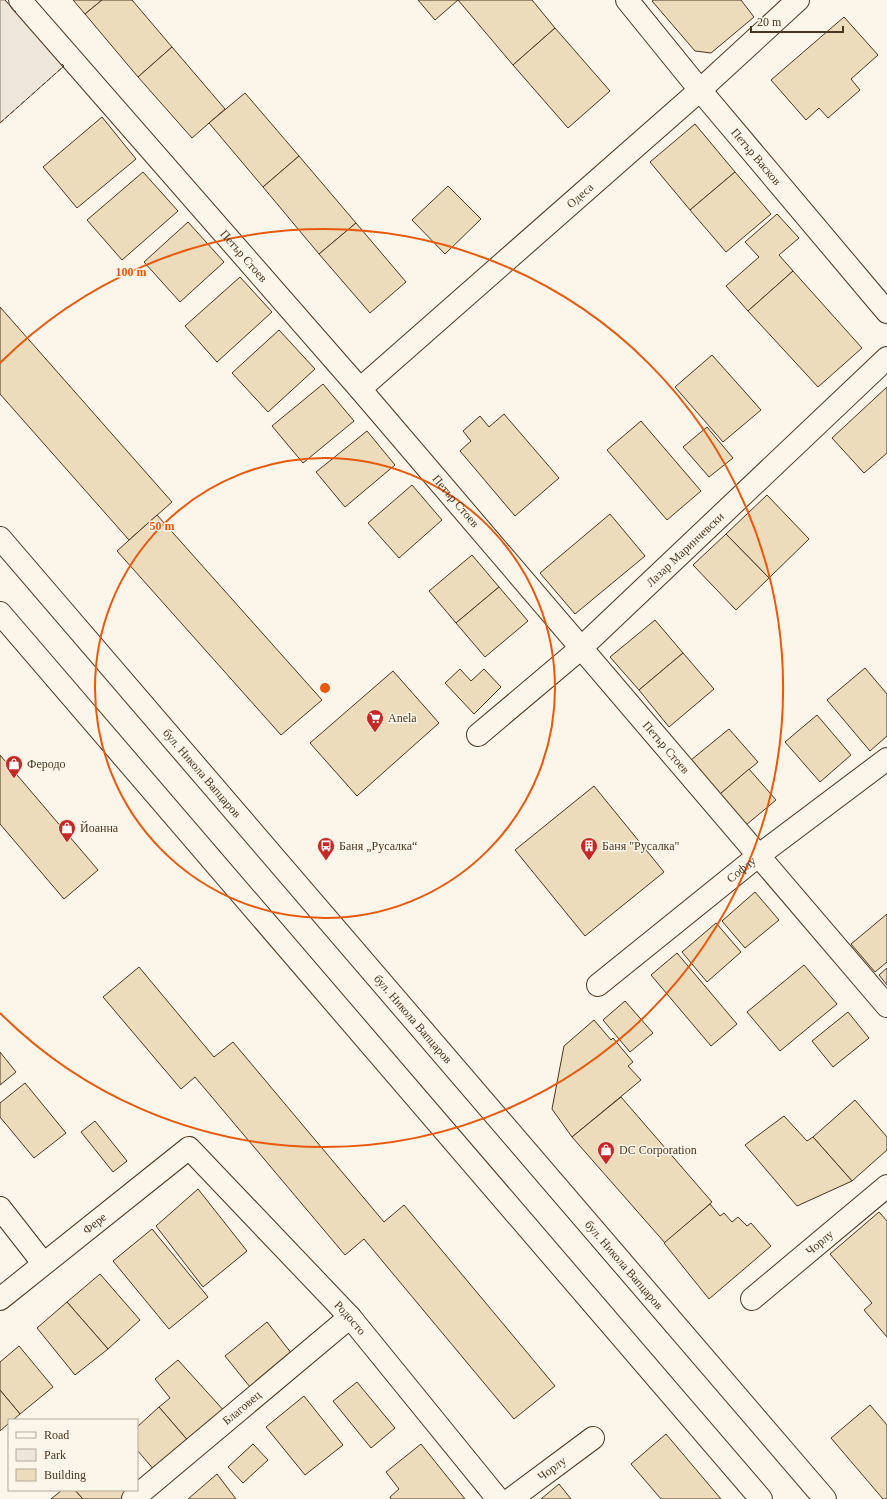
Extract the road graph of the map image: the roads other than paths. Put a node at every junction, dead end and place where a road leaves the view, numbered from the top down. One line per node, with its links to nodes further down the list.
1 (20, 0): 7 (street, Петър Стоев)
2 (627, 0): 4 (street, Петър Васков)
3 (798, 0): 4 (street, Одеса)
4 (700, 90): 5 (street, Петър Васков); 7 (street, Одеса)
5 (887, 312)
6 (887, 358): 10 (street, Лазар Маринчевски)
7 (360, 389): 10 (street, Петър Стоев)
8 (0, 538): 28 (street, бул. Никола Вапцаров)
9 (0, 613): 27 (street)
10 (580, 649): 11 (street, Лазар Маринчевски); 13 (street, Петър Стоев)
11 (478, 735)
12 (887, 759): 13 (street, Софлу)
13 (758, 856): 14 (street, Софлу); 15 (street, Петър Стоев)
14 (598, 985)
15 (887, 1006)
16 (189, 1148): 19 (street, Фере); 22 (street, Родосто)
17 (887, 1186): 21 (street, Чорлу)
18 (0, 1208): 19 (street)
19 (43, 1263): 20 (street, Фере)
20 (0, 1299)
21 (752, 1299)
22 (350, 1317): 24 (street, Благовец); 25 (street, Родосто)
23 (593, 1438): 26 (street, Чорлу)
24 (133, 1499)
25 (498, 1499)
26 (511, 1499)
27 (761, 1499)
28 (825, 1499)

